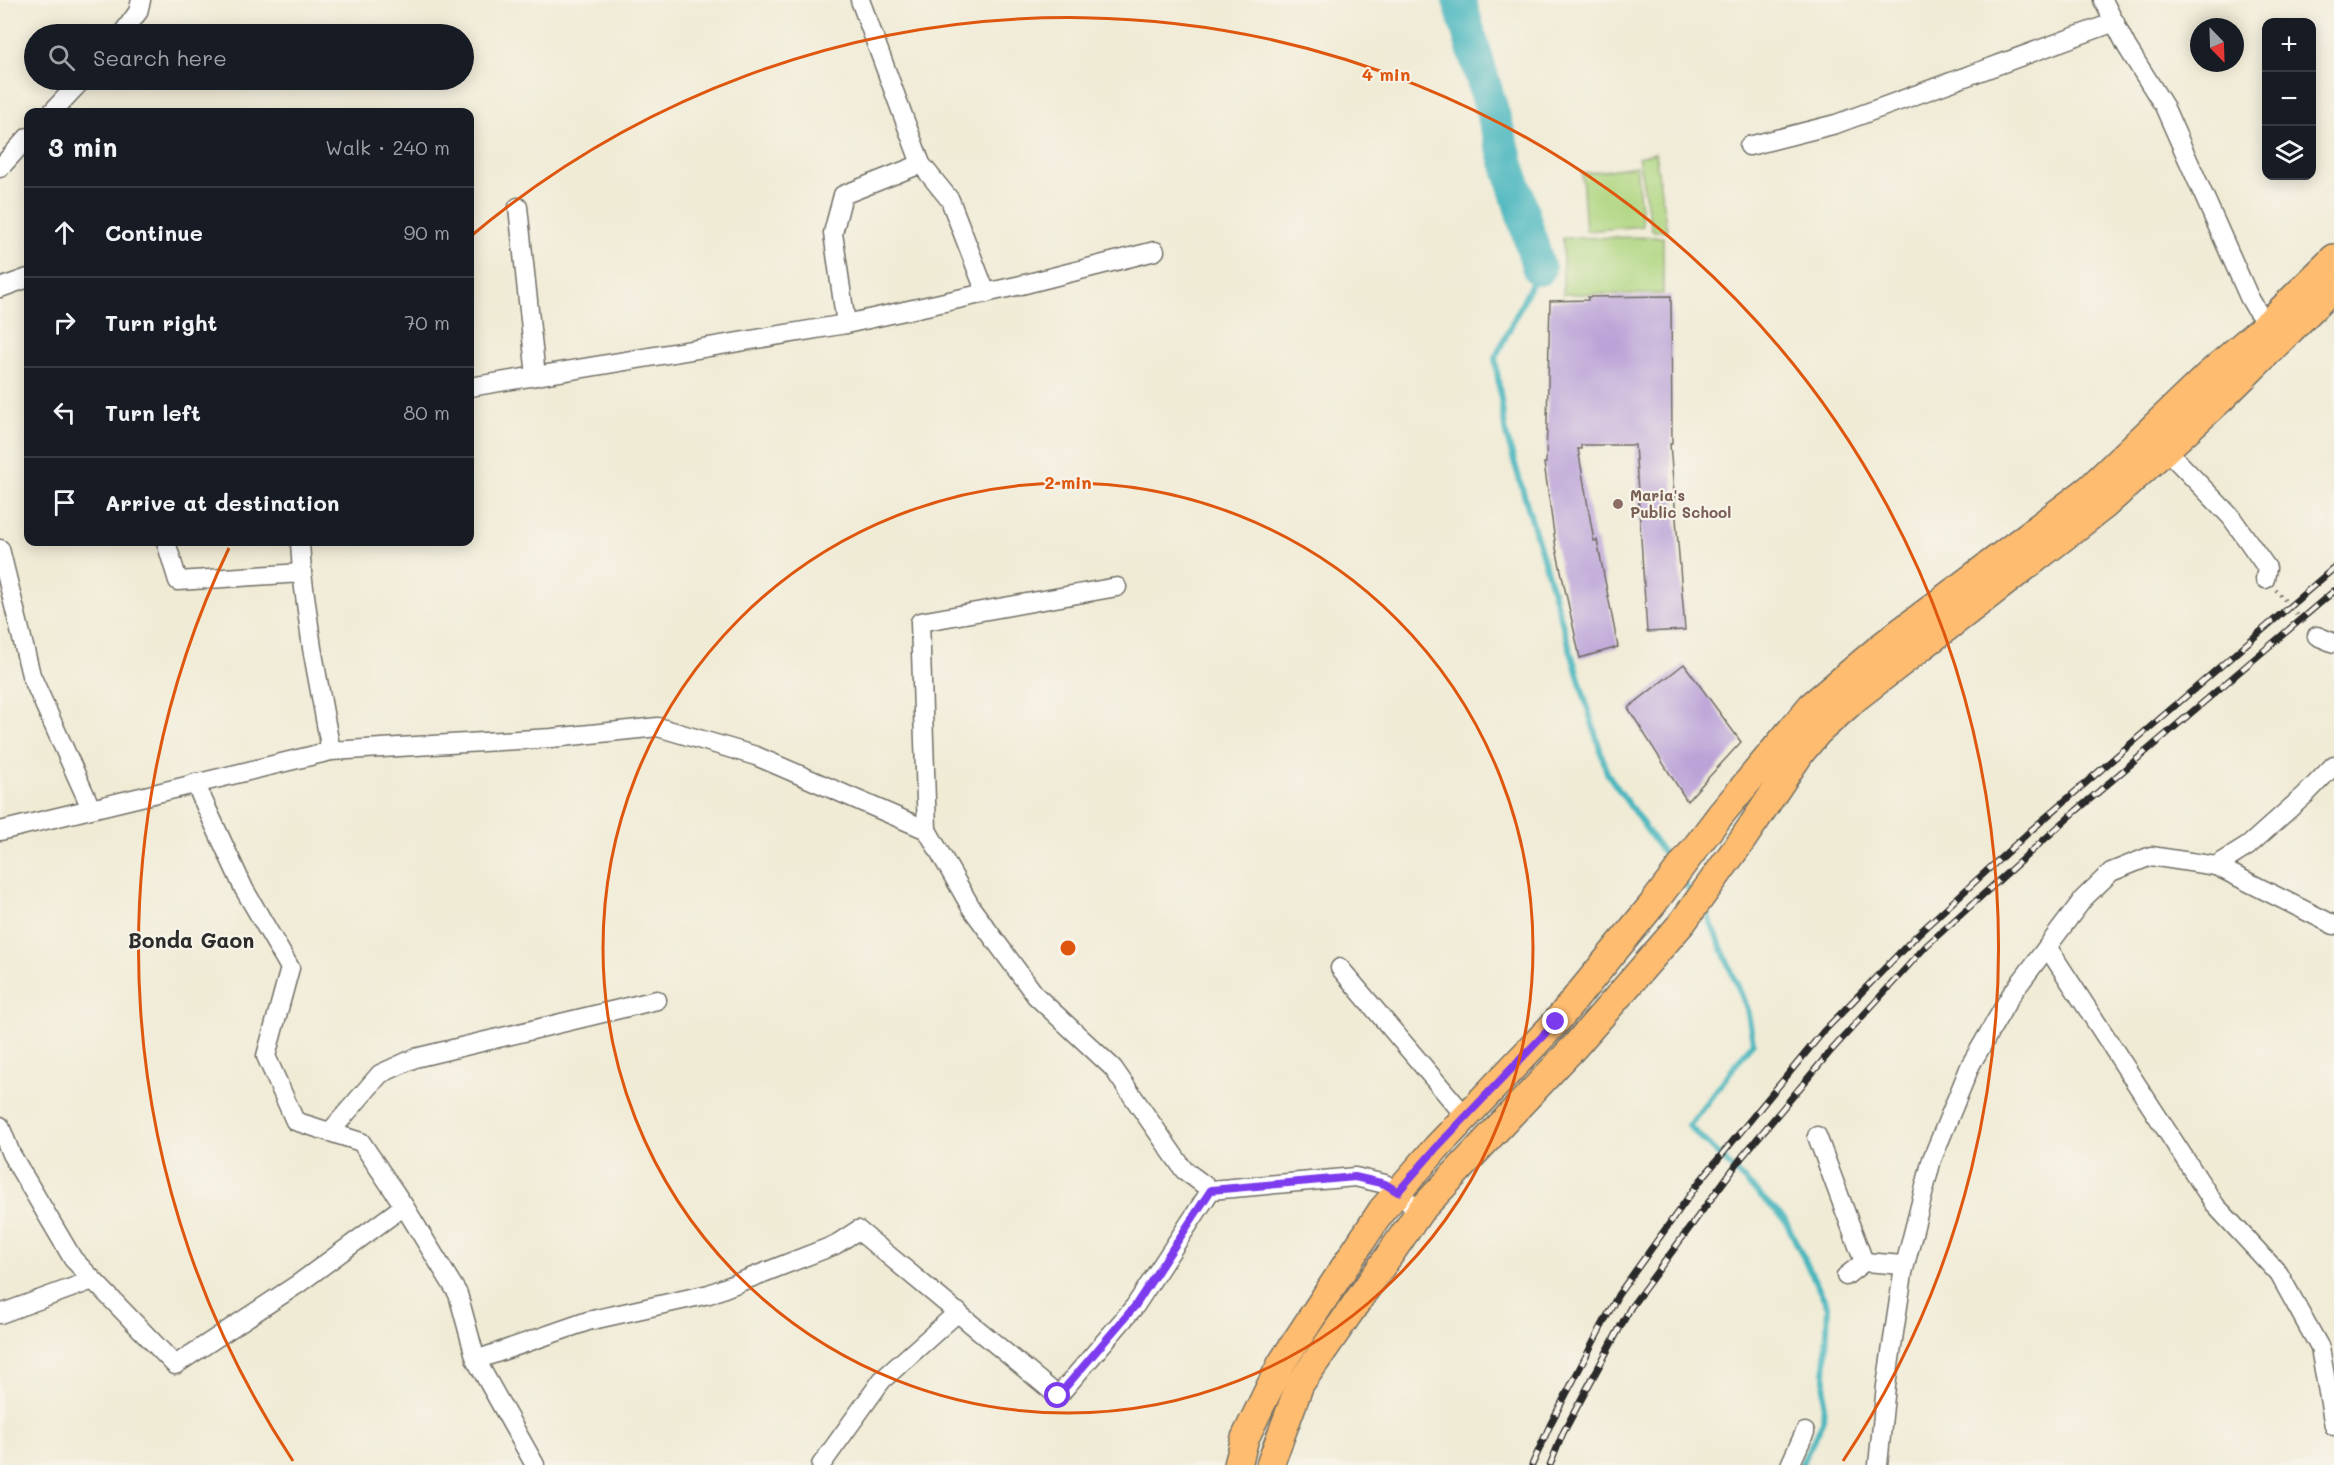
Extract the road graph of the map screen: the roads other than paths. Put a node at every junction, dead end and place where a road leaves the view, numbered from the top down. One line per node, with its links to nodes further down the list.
1 (141, 0): 5 (street)
2 (860, 0): 10 (street)
3 (2103, 0): 4 (street)
4 (2115, 22): 9 (street); 20 (street)
5 (129, 24)
6 (73, 90): 7 (street)
7 (56, 108)
8 (24, 141): 11 (street)
9 (1749, 146)
10 (921, 164): 18 (street); 19 (street)
11 (0, 168)
12 (518, 207): 21 (street)
13 (1155, 251): 18 (street)
14 (2334, 258): 20 (main road)
15 (24, 279): 17 (street)
16 (2334, 287): 20 (main road)
17 (0, 288)
18 (986, 293): 19 (street)
19 (846, 324): 21 (street)
20 (2276, 330): 23 (main road); 41 (main road)
21 (536, 376): 22 (street)
22 (474, 386)
23 (2168, 449): 28 (street); 48 (main road)
24 (166, 546): 27 (street)
25 (300, 546): 27 (street)
26 (0, 549): 33 (street)
27 (303, 573): 30 (street)
28 (2265, 579)
29 (1117, 587): 34 (street)
30 (331, 751): 32 (street); 34 (street)
31 (2334, 765): 36 (street)
32 (195, 783): 33 (street); 43 (street)
33 (91, 808): 35 (street)
34 (927, 830): 45 (street)
35 (0, 831)
36 (2216, 866): 37 (street); 38 (street)
37 (2334, 925)
38 (2048, 948): 50 (street); 56 (street)
39 (1340, 968): 41 (street)
40 (657, 1000): 43 (street)
41 (1466, 1117): 46 (main road)
42 (0, 1126): 52 (street)
43 (330, 1132): 47 (street)
44 (1817, 1136): 49 (street)
45 (1211, 1190): 46 (street); 53 (street)
46 (1398, 1192): 48 (street); 60 (main road)
47 (404, 1206): 52 (street); 55 (street)
48 (1420, 1211): 61 (main road)
49 (1864, 1262): 50 (street); 51 (street)
50 (1904, 1265): 63 (street)
51 (1846, 1276)
52 (93, 1280): 54 (street)
53 (958, 1312): 55 (street); 59 (street)
54 (0, 1314)
55 (476, 1360): 58 (street)
56 (2334, 1426)
57 (1805, 1432): 62 (street)
58 (535, 1465)
59 (821, 1465)
60 (1238, 1465)
61 (1270, 1465)
62 (1790, 1465)
63 (1878, 1465)

